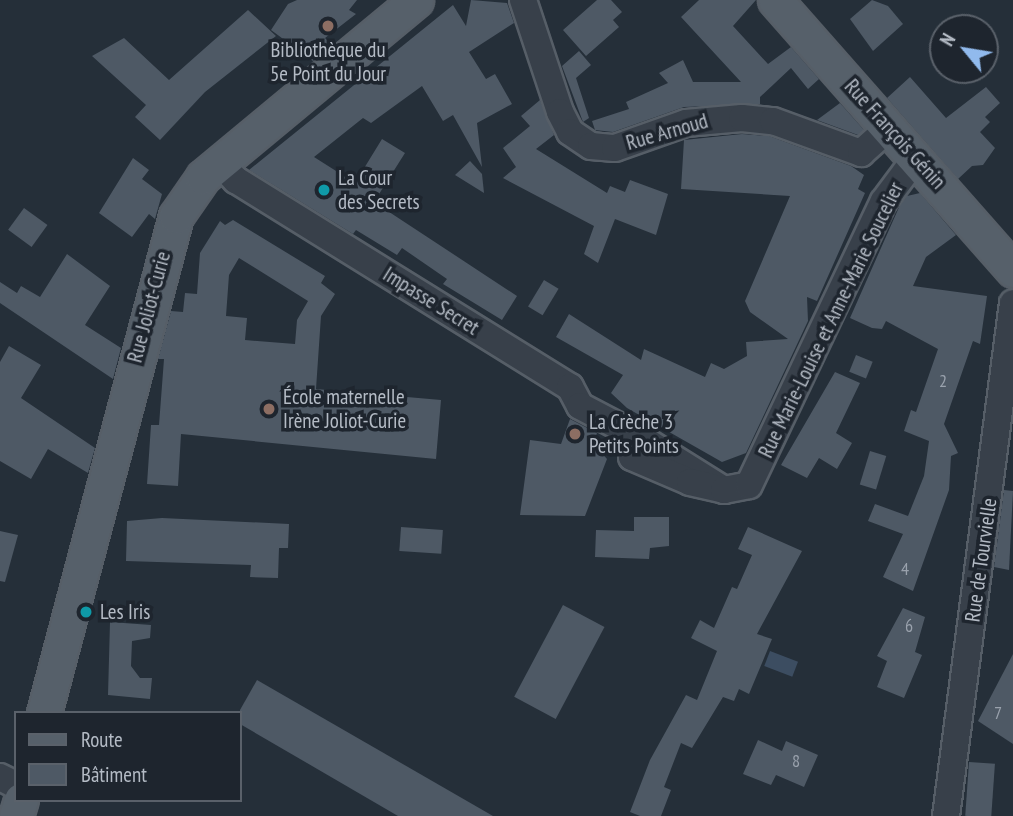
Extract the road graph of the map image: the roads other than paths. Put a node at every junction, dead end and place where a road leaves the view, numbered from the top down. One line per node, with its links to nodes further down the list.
1 (416, 0): 6 (main road, Rue Joliot-Curie)
2 (523, 0): 5 (street, Rue Arnoud)
3 (775, 0): 4 (main road, Rue François Génin)
4 (889, 128): 5 (street); 7 (main road, Rue François Génin)
5 (861, 153): 7 (street, Rue Arnoud)
6 (219, 162): 10 (street, Impasse Secret); 11 (main road, Rue Joliot-Curie)
7 (906, 169): 8 (main road, Rue François Génin); 10 (street, Rue Marie-Louise et Anne-Marie Soucelier)
8 (1013, 271)
9 (1013, 303): 12 (street, Rue de Tourvielle)
10 (737, 488)
11 (45, 711)
12 (946, 816)

